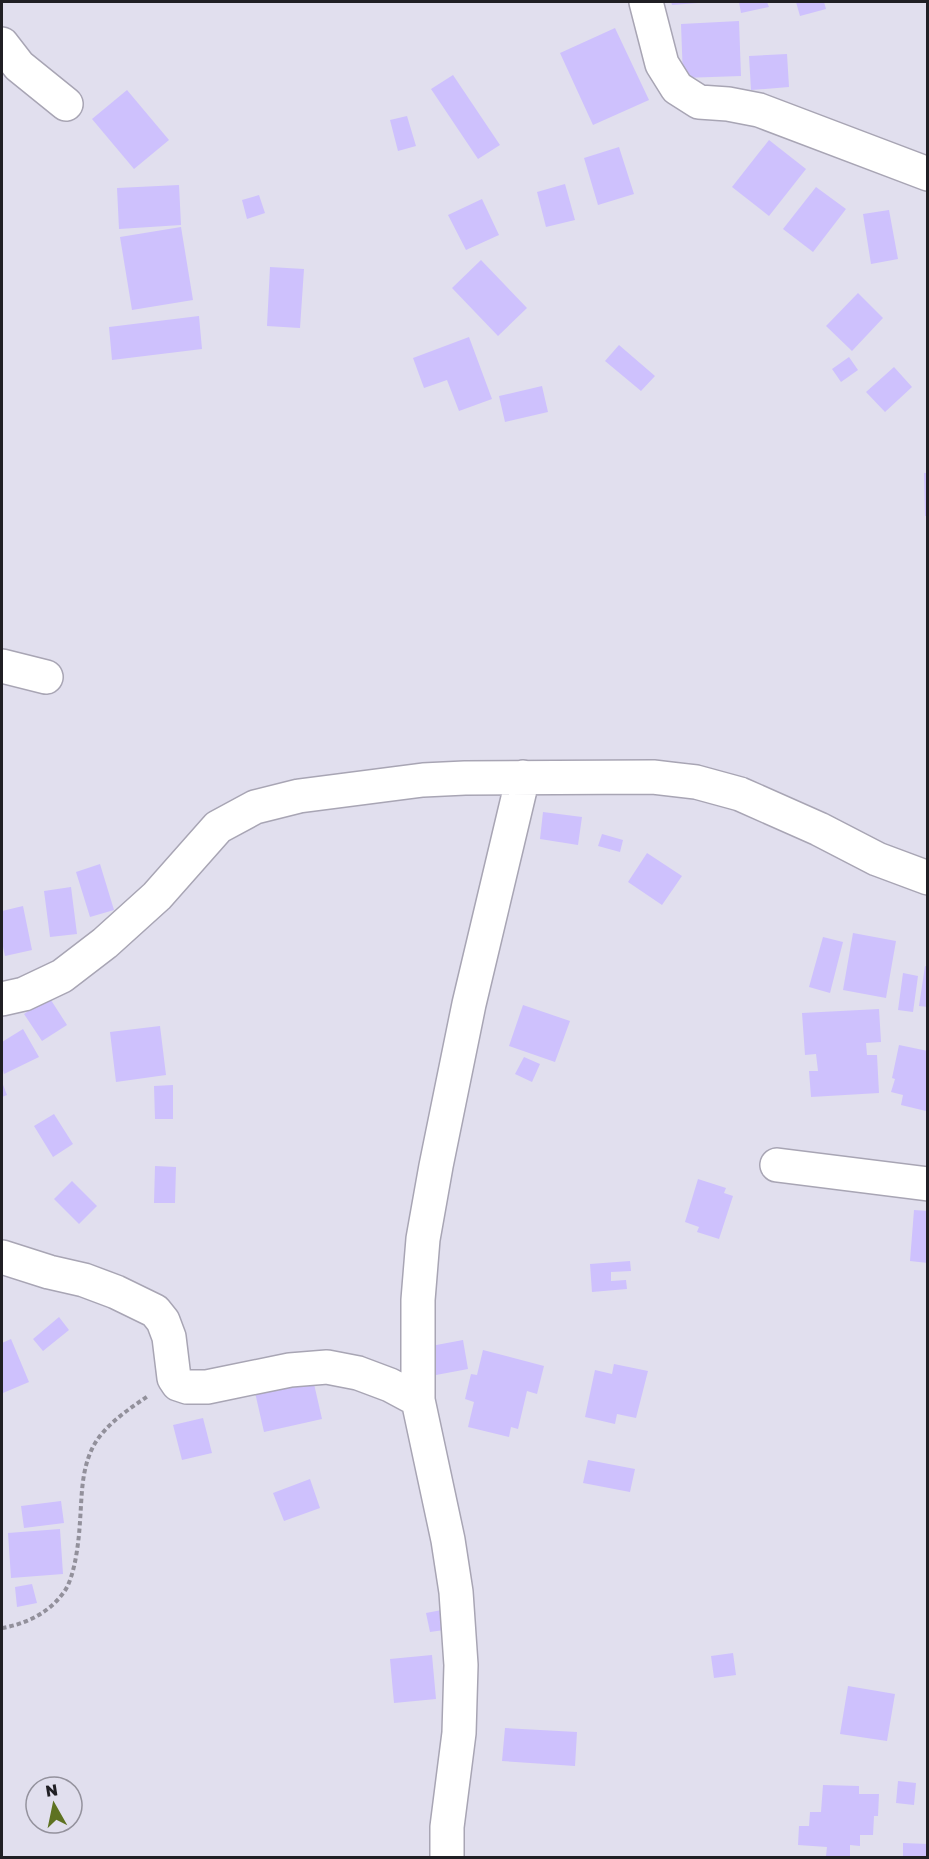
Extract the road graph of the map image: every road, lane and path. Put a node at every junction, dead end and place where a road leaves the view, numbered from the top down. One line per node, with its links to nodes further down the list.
1 (646, 2): 4 (street)
2 (2, 44): 3 (street)
3 (66, 104)
4 (927, 174)
5 (2, 666): 6 (street)
6 (46, 677)
7 (523, 777): 8 (street); 9 (street); 14 (street)
8 (927, 878)
9 (2, 999)
10 (777, 1165): 11 (street)
11 (927, 1184)
12 (2, 1257): 13 (street)
13 (174, 1378): 14 (street); 15 (path)
14 (418, 1400): 16 (street)
15 (2, 1628)
16 (447, 1857)

